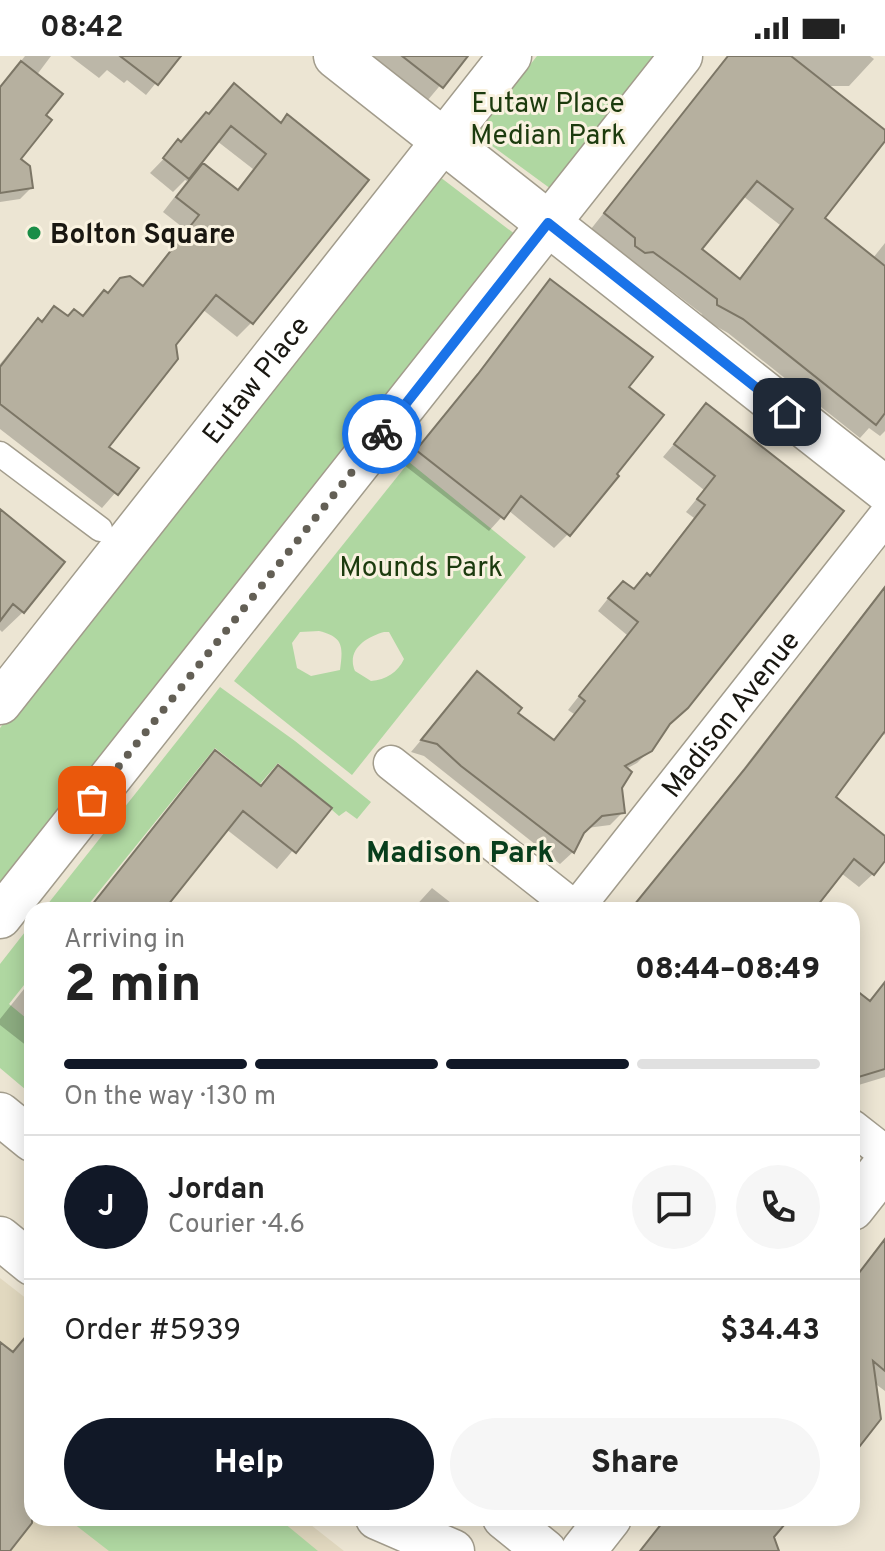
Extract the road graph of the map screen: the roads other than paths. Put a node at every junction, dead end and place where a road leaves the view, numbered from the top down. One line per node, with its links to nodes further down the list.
1 (336, 56): 4 (main road)
2 (510, 56): 4 (street, Eutaw Place)
3 (681, 56): 5 (street)
4 (443, 140): 5 (main road); 10 (street, Eutaw Place)
5 (548, 223): 7 (main road); 14 (street)
6 (0, 454): 9 (street)
7 (885, 489)
8 (885, 517): 13 (street, Madison Avenue)
9 (100, 529)
10 (0, 703)
11 (391, 763): 12 (street)
12 (566, 902)
13 (582, 902)
14 (0, 917)
15 (0, 1114): 17 (street)
16 (860, 1133): 18 (street)
17 (24, 1134)
18 (885, 1153)
19 (885, 1166): 20 (main road)
20 (860, 1198)
21 (0, 1238): 22 (street)
22 (24, 1258)
23 (358, 1526): 27 (street)
24 (395, 1526): 28 (street)
25 (514, 1526): 29 (street)
26 (603, 1526): 30 (main road)
27 (388, 1551)
28 (453, 1551)
29 (545, 1551)
30 (583, 1551)

